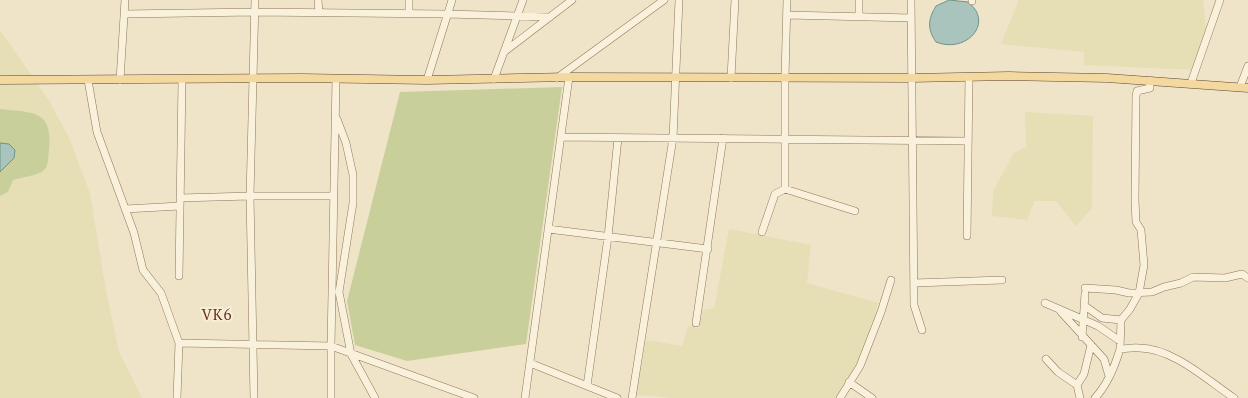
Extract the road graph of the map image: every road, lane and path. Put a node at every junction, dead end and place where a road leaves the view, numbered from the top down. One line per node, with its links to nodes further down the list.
1 (124, 0): 17 (street)
2 (255, 0): 15 (street)
3 (318, 0): 16 (street)
4 (409, 0): 18 (street)
5 (452, 0): 19 (street)
6 (523, 0): 22 (street)
7 (572, 0): 23 (street)
8 (679, 0): 30 (street)
9 (736, 0): 31 (street)
10 (787, 0): 20 (street)
11 (859, 0): 21 (street)
12 (911, 0): 24 (street)
13 (1220, 0): 43 (street)
14 (659, 2): 29 (street)
15 (255, 12): 16 (street); 17 (street); 34 (street)
16 (319, 13): 18 (street)
17 (124, 14): 39 (street)
18 (409, 14): 19 (street)
19 (447, 14): 22 (street); 41 (street)
20 (786, 15): 21 (street); 32 (street)
21 (859, 16): 24 (street)
22 (517, 17): 23 (street); 25 (street)
23 (550, 17): 25 (street)
24 (911, 18): 33 (street)
25 (504, 52): 36 (street)
26 (1248, 66): 44 (street)
27 (569, 77): 29 (main road); 30 (main road); 46 (street)
28 (969, 77): 33 (main road); 42 (main road); 52 (street)
29 (557, 78): 36 (main road)
30 (676, 78): 31 (main road); 48 (street)
31 (731, 78): 32 (main road)
32 (785, 78): 33 (main road); 50 (street)
33 (911, 78): 51 (street)
34 (254, 79): 35 (main road); 40 (main road); 54 (street)
35 (336, 79): 41 (main road); 45 (street)
36 (494, 79): 41 (main road)
37 (0, 80): 38 (main road)
38 (88, 80): 39 (main road); 58 (street)
39 (120, 80): 40 (main road)
40 (182, 80): 56 (street)
41 (427, 80)
42 (1150, 80): 43 (main road); 71 (street)
43 (1191, 83): 44 (main road)
44 (1244, 88)
45 (336, 115): 55 (street); 86 (street)
46 (561, 138): 47 (street); 60 (street)
47 (618, 138): 48 (street); 63 (street)
48 (673, 138): 49 (street); 64 (street)
49 (723, 138): 50 (street); 65 (street)
50 (784, 139): 51 (street); 53 (street)
51 (912, 140): 52 (street); 70 (street)
52 (967, 141): 62 (street)
53 (785, 188): 59 (street); 61 (street)
54 (250, 196): 55 (street); 56 (street); 83 (street)
55 (334, 196): 84 (street)
56 (180, 198): 57 (street)
57 (180, 206): 58 (street); 66 (street)
58 (125, 209): 81 (street)
59 (855, 211)
60 (548, 229): 63 (street); 88 (street)
61 (762, 232)
62 (967, 236)
63 (608, 237): 64 (street); 92 (street)
64 (656, 243): 65 (street); 100 (street)
65 (708, 249): 77 (street)
66 (179, 276)
67 (1248, 278): 71 (street)
68 (890, 280): 90 (street)
69 (1002, 280): 70 (street)
70 (914, 283): 78 (street)
71 (1139, 292): 73 (street); 75 (street)
72 (1045, 303): 74 (street)
73 (1085, 306): 75 (street); 76 (street)
74 (1059, 310): 76 (street); 79 (street)
75 (1121, 320): 80 (street)
76 (1084, 321): 79 (street); 80 (street)
77 (696, 323)
78 (922, 330)
79 (1082, 337): 82 (street)
80 (1120, 341): 85 (street)
81 (179, 343): 83 (street); 93 (street)
82 (1091, 345): 89 (street); 91 (street)
83 (254, 346): 84 (street); 94 (street)
84 (331, 346): 86 (street); 95 (street)
85 (1120, 349): 89 (street); 105 (street)
86 (351, 354): 96 (street); 97 (street)
87 (1046, 359): 91 (street)
88 (530, 363): 92 (street); 98 (street)
89 (1109, 376): 104 (street)
90 (849, 382): 101 (street); 102 (street)
91 (1077, 385): 103 (street)
92 (587, 386): 99 (street)
93 (177, 398)
94 (254, 398)
95 (331, 398)
96 (375, 398)
97 (474, 398)
98 (525, 398)
99 (617, 398)
100 (632, 398)
101 (840, 398)
102 (872, 398)
103 (1080, 398)
104 (1095, 398)
105 (1234, 398)

